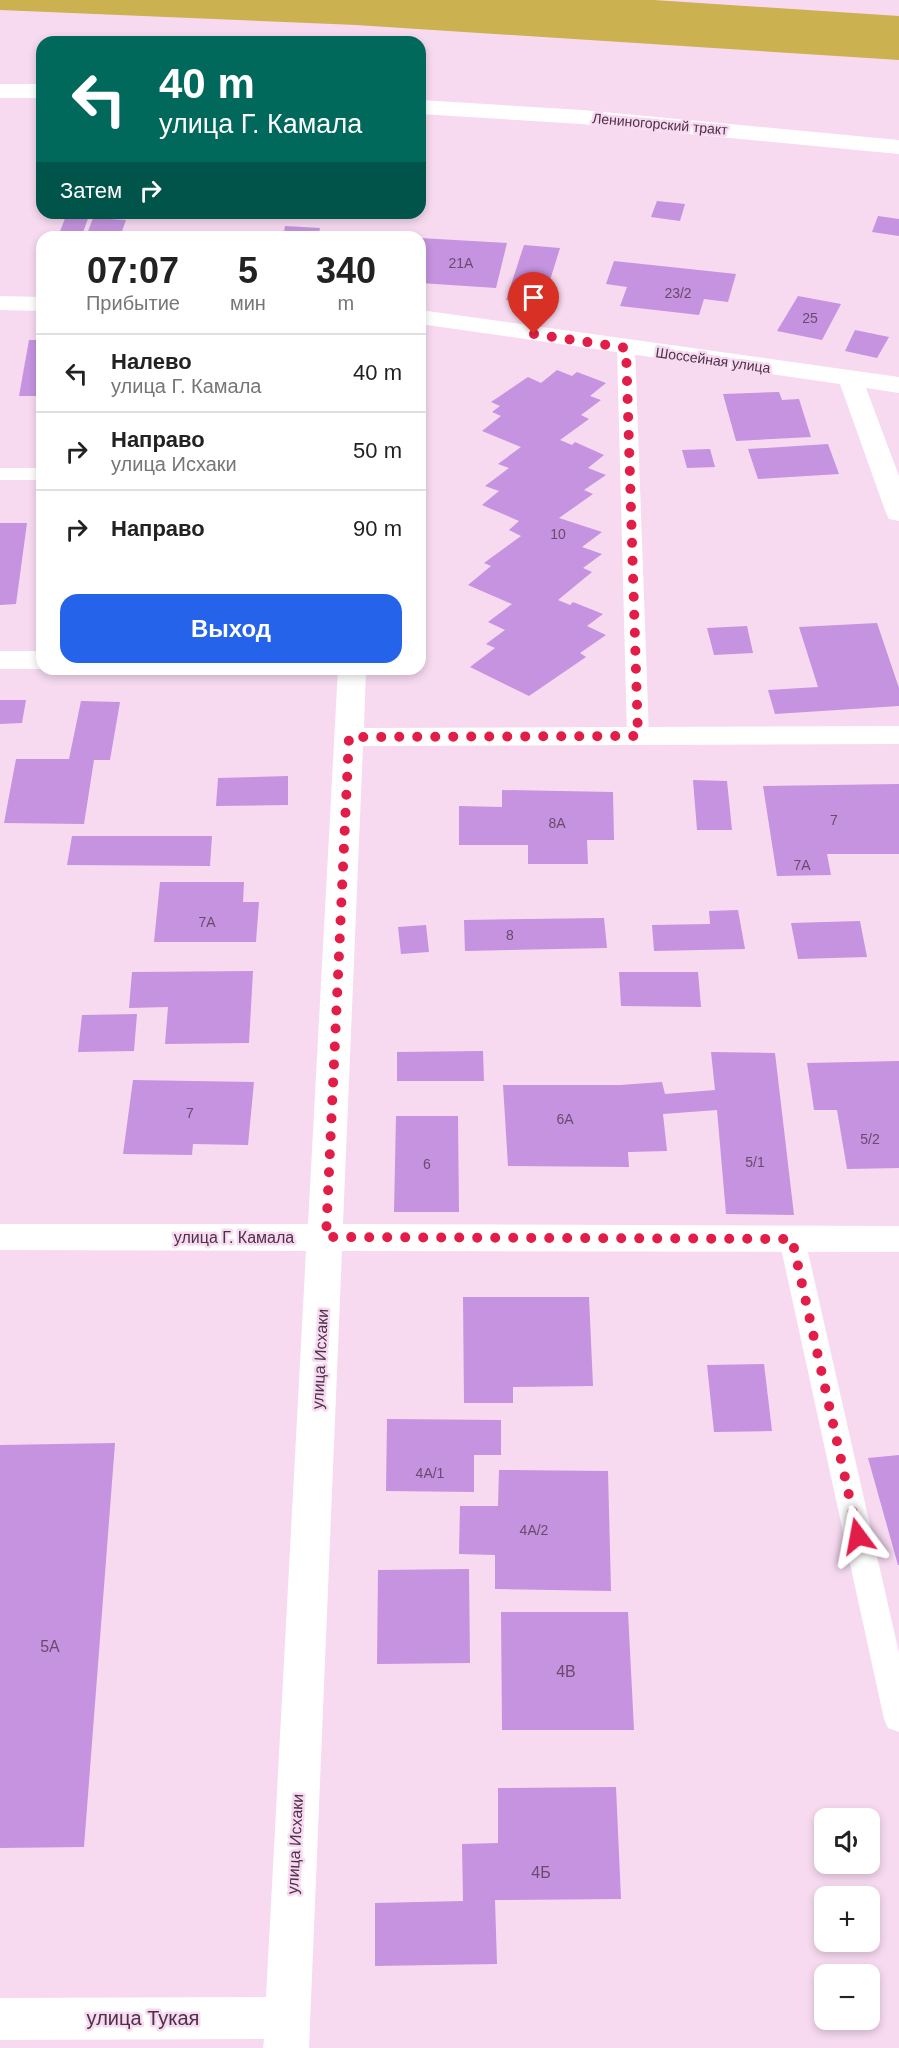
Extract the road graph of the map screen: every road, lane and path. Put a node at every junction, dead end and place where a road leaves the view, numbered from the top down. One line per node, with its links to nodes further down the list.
1 (0, 91): 2 (street)
2 (36, 91)
3 (426, 107): 4 (street, Лениногорский тракт)
4 (899, 147)
5 (0, 303): 6 (street)
6 (36, 304)
7 (426, 318): 8 (street, Шоссейная улица)
8 (626, 348): 9 (street, Шоссейная улица); 18 (lane)
9 (850, 378): 10 (street, Шоссейная улица); 13 (street)
10 (899, 386)
11 (0, 474): 12 (lane)
12 (36, 474)
13 (899, 513)
14 (0, 660): 15 (street)
15 (36, 660)
16 (352, 675): 19 (street, улица Исхаки)
17 (899, 735): 18 (street)
18 (638, 736): 19 (street)
19 (349, 737): 21 (street, улица Исхаки)
20 (0, 1236): 21 (street, улица Г. Камала)
21 (326, 1237): 22 (street, улица Г. Камала); 26 (street, улица Исхаки)
22 (792, 1239): 23 (street, улица Г. Камала); 24 (lane)
23 (899, 1239)
24 (899, 1719)
25 (0, 2019): 26 (street, улица Тукая)
26 (286, 2033)

